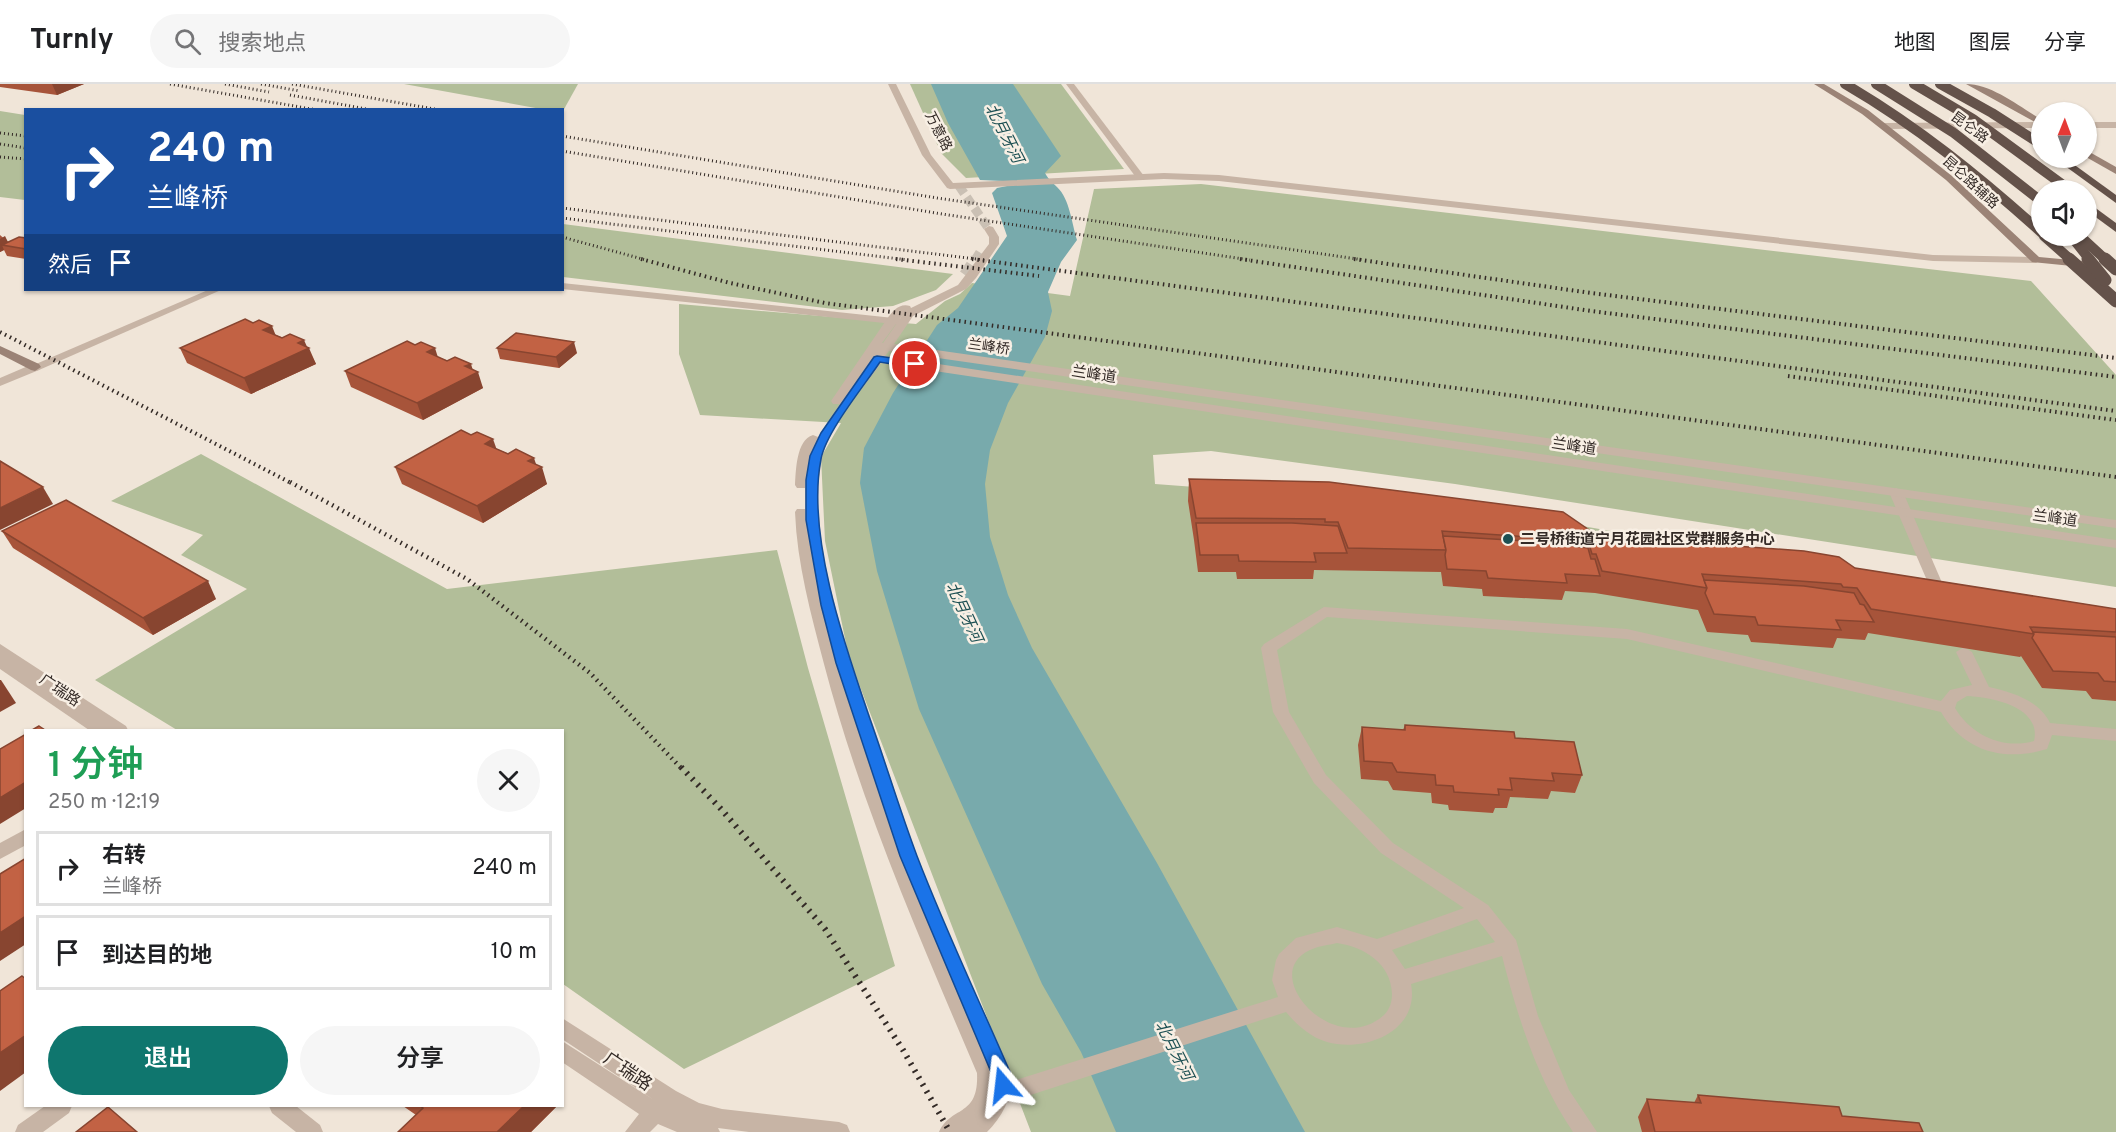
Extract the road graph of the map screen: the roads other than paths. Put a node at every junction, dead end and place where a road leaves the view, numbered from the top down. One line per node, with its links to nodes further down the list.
1 (892, 84): 21 (street, 万意路)
2 (902, 84): 21 (street, 万意路)
3 (1070, 84): 19 (street)
4 (1818, 84): 14 (main road, 昆仑路辅路)
5 (1845, 84): 25 (highway, bridge)
6 (1876, 84): 22 (highway, 昆仑路, bridge)
7 (1914, 84): 20 (highway, 昆仑路, bridge)
8 (1940, 84): 15 (highway, bridge)
9 (1970, 84): 10 (main road)
10 (2031, 118)
11 (2031, 125): 14 (street)
12 (2097, 125): 13 (street)
13 (2116, 125)
14 (1882, 126): 31 (main road, 昆仑路辅路)
15 (2031, 138)
16 (2097, 160): 18 (main road)
17 (2073, 168): 23 (highway)
18 (2116, 171)
19 (1141, 178): 21 (street); 31 (street)
20 (2056, 180)
21 (955, 186)
22 (2031, 193)
23 (2116, 200)
24 (2097, 213): 26 (highway)
25 (2031, 223)
26 (2116, 229)
27 (2056, 246): 37 (highway, bridge)
28 (2078, 246): 36 (highway, bridge)
29 (2091, 246): 32 (highway, bridge)
30 (980, 252): 38 (street)
31 (2036, 260): 32 (main road)
32 (2116, 268)
33 (965, 275): 38 (street)
34 (564, 286): 38 (street)
35 (214, 291): 41 (street)
36 (2116, 296)
37 (2116, 301)
38 (897, 322): 40 (street)
39 (0, 349): 41 (main road)
40 (882, 353): 42 (street, 兰峰桥); 43 (street, 兰峰桥); 68 (street)
41 (35, 367): 44 (street)
42 (1037, 367): 45 (street, 兰峰道)
43 (1028, 381): 46 (street, 兰峰道)
44 (0, 382)
45 (1896, 492): 46 (street); 47 (street, 兰峰道)
46 (1904, 512): 48 (street, 兰峰道); 49 (street)
47 (2116, 524)
48 (2116, 544)
49 (1943, 602)
50 (0, 649): 57 (street, 广瑞路)
51 (1964, 652): 53 (street)
52 (0, 662): 56 (street, 广瑞路)
53 (1982, 690): 54 (street); 55 (street)
54 (1947, 708): 55 (street); 61 (street)
55 (2044, 728): 58 (street)
56 (99, 729)
57 (119, 729)
58 (2116, 735)
59 (24, 837): 60 (street)
60 (0, 852)
61 (1481, 909): 62 (street); 63 (street)
62 (1509, 946): 64 (street); 80 (street)
63 (1375, 948): 64 (street); 65 (street)
64 (1401, 979): 65 (street)
65 (1288, 1003): 68 (street)
66 (564, 1029): 69 (street, 广瑞路)
67 (564, 1051): 69 (street, 广瑞路)
68 (994, 1097): 78 (street); 79 (street)
69 (661, 1106): 72 (street, 广瑞路); 75 (street)
70 (60, 1107): 73 (street)
71 (281, 1107): 74 (street)
72 (684, 1123): 76 (street); 77 (street)
73 (26, 1132)
74 (312, 1132)
75 (636, 1132)
76 (709, 1132)
77 (839, 1132)
78 (950, 1132)
79 (971, 1132)
80 (1586, 1132)

